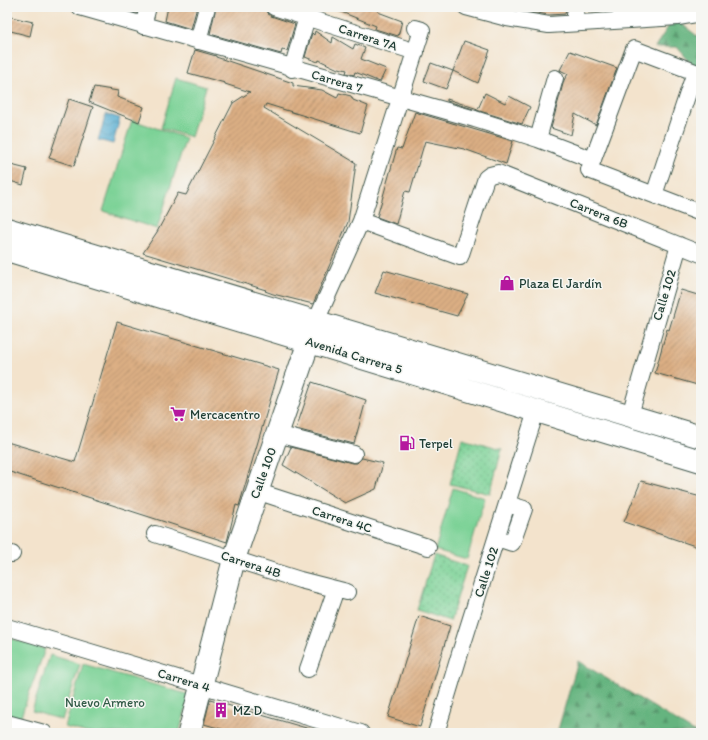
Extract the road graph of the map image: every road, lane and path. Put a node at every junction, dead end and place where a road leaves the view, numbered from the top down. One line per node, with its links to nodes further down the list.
1 (83, 7): 11 (street, Carrera 7)
2 (148, 7): 11 (street)
3 (207, 7): 13 (street)
4 (274, 7): 9 (street, Carrera 7A)
5 (466, 7): 10 (street)
6 (576, 7): 10 (street)
7 (701, 10): 8 (street)
8 (648, 12): 10 (street)
9 (307, 18): 14 (street, Carrera 7A); 15 (street)
10 (574, 23)
11 (143, 26): 13 (street, Carrera 7)
12 (415, 28): 14 (street, Calle 100)
13 (198, 41): 15 (street, Carrera 7)
14 (416, 52): 18 (street, Calle 100)
15 (292, 68): 18 (street, Carrera 7)
16 (698, 76): 20 (street); 21 (street)
17 (555, 78): 19 (street)
18 (399, 99): 19 (street, Carrera 7); 23 (street, Calle 100)
19 (538, 139): 20 (street, Carrera 7)
20 (591, 165): 21 (street, Carrera 7)
21 (654, 195): 22 (street, Carrera 7)
22 (701, 213)
23 (361, 221): 25 (street, Carrera 6B); 28 (street, Calle 100)
24 (7, 229): 28 (main road, Avenida Carrera 5)
25 (679, 245): 27 (street, Carrera 6B); 31 (street, Calle 102)
26 (7, 250): 29 (main road, Avenida Carrera 5)
27 (701, 254)
28 (316, 321): 29 (main road, Calle 100); 31 (main road, Avenida Carrera 5)
29 (308, 341): 30 (main road, Avenida Carrera 5); 32 (main road, Calle 100)
30 (536, 411): 35 (main road, Avenida Carrera 5); 37 (street, Calle 102)
31 (630, 415): 33 (main road, Avenida Carrera 5)
32 (277, 434): 34 (street); 36 (main road, Calle 100)
33 (701, 437)
34 (354, 454)
35 (701, 460)
36 (256, 491): 40 (street, Carrera 4C); 41 (main road, Calle 100)
37 (508, 504): 39 (street, Calle 102); 39 (street)
38 (155, 534): 41 (street, Carrera 4B)
39 (504, 541): 51 (street, Calle 102)
40 (428, 547)
41 (234, 559): 43 (street, Carrera 4B); 44 (main road, Calle 100)
42 (7, 627): 44 (street, Carrera 4)
43 (308, 669)
44 (201, 686): 49 (main road, Calle 100); 50 (street, Carrera 4)
45 (7, 722): 48 (street)
46 (7, 730): 47 (street)
47 (9, 733)
48 (44, 733)
49 (189, 733)
50 (361, 733)
51 (436, 733)

